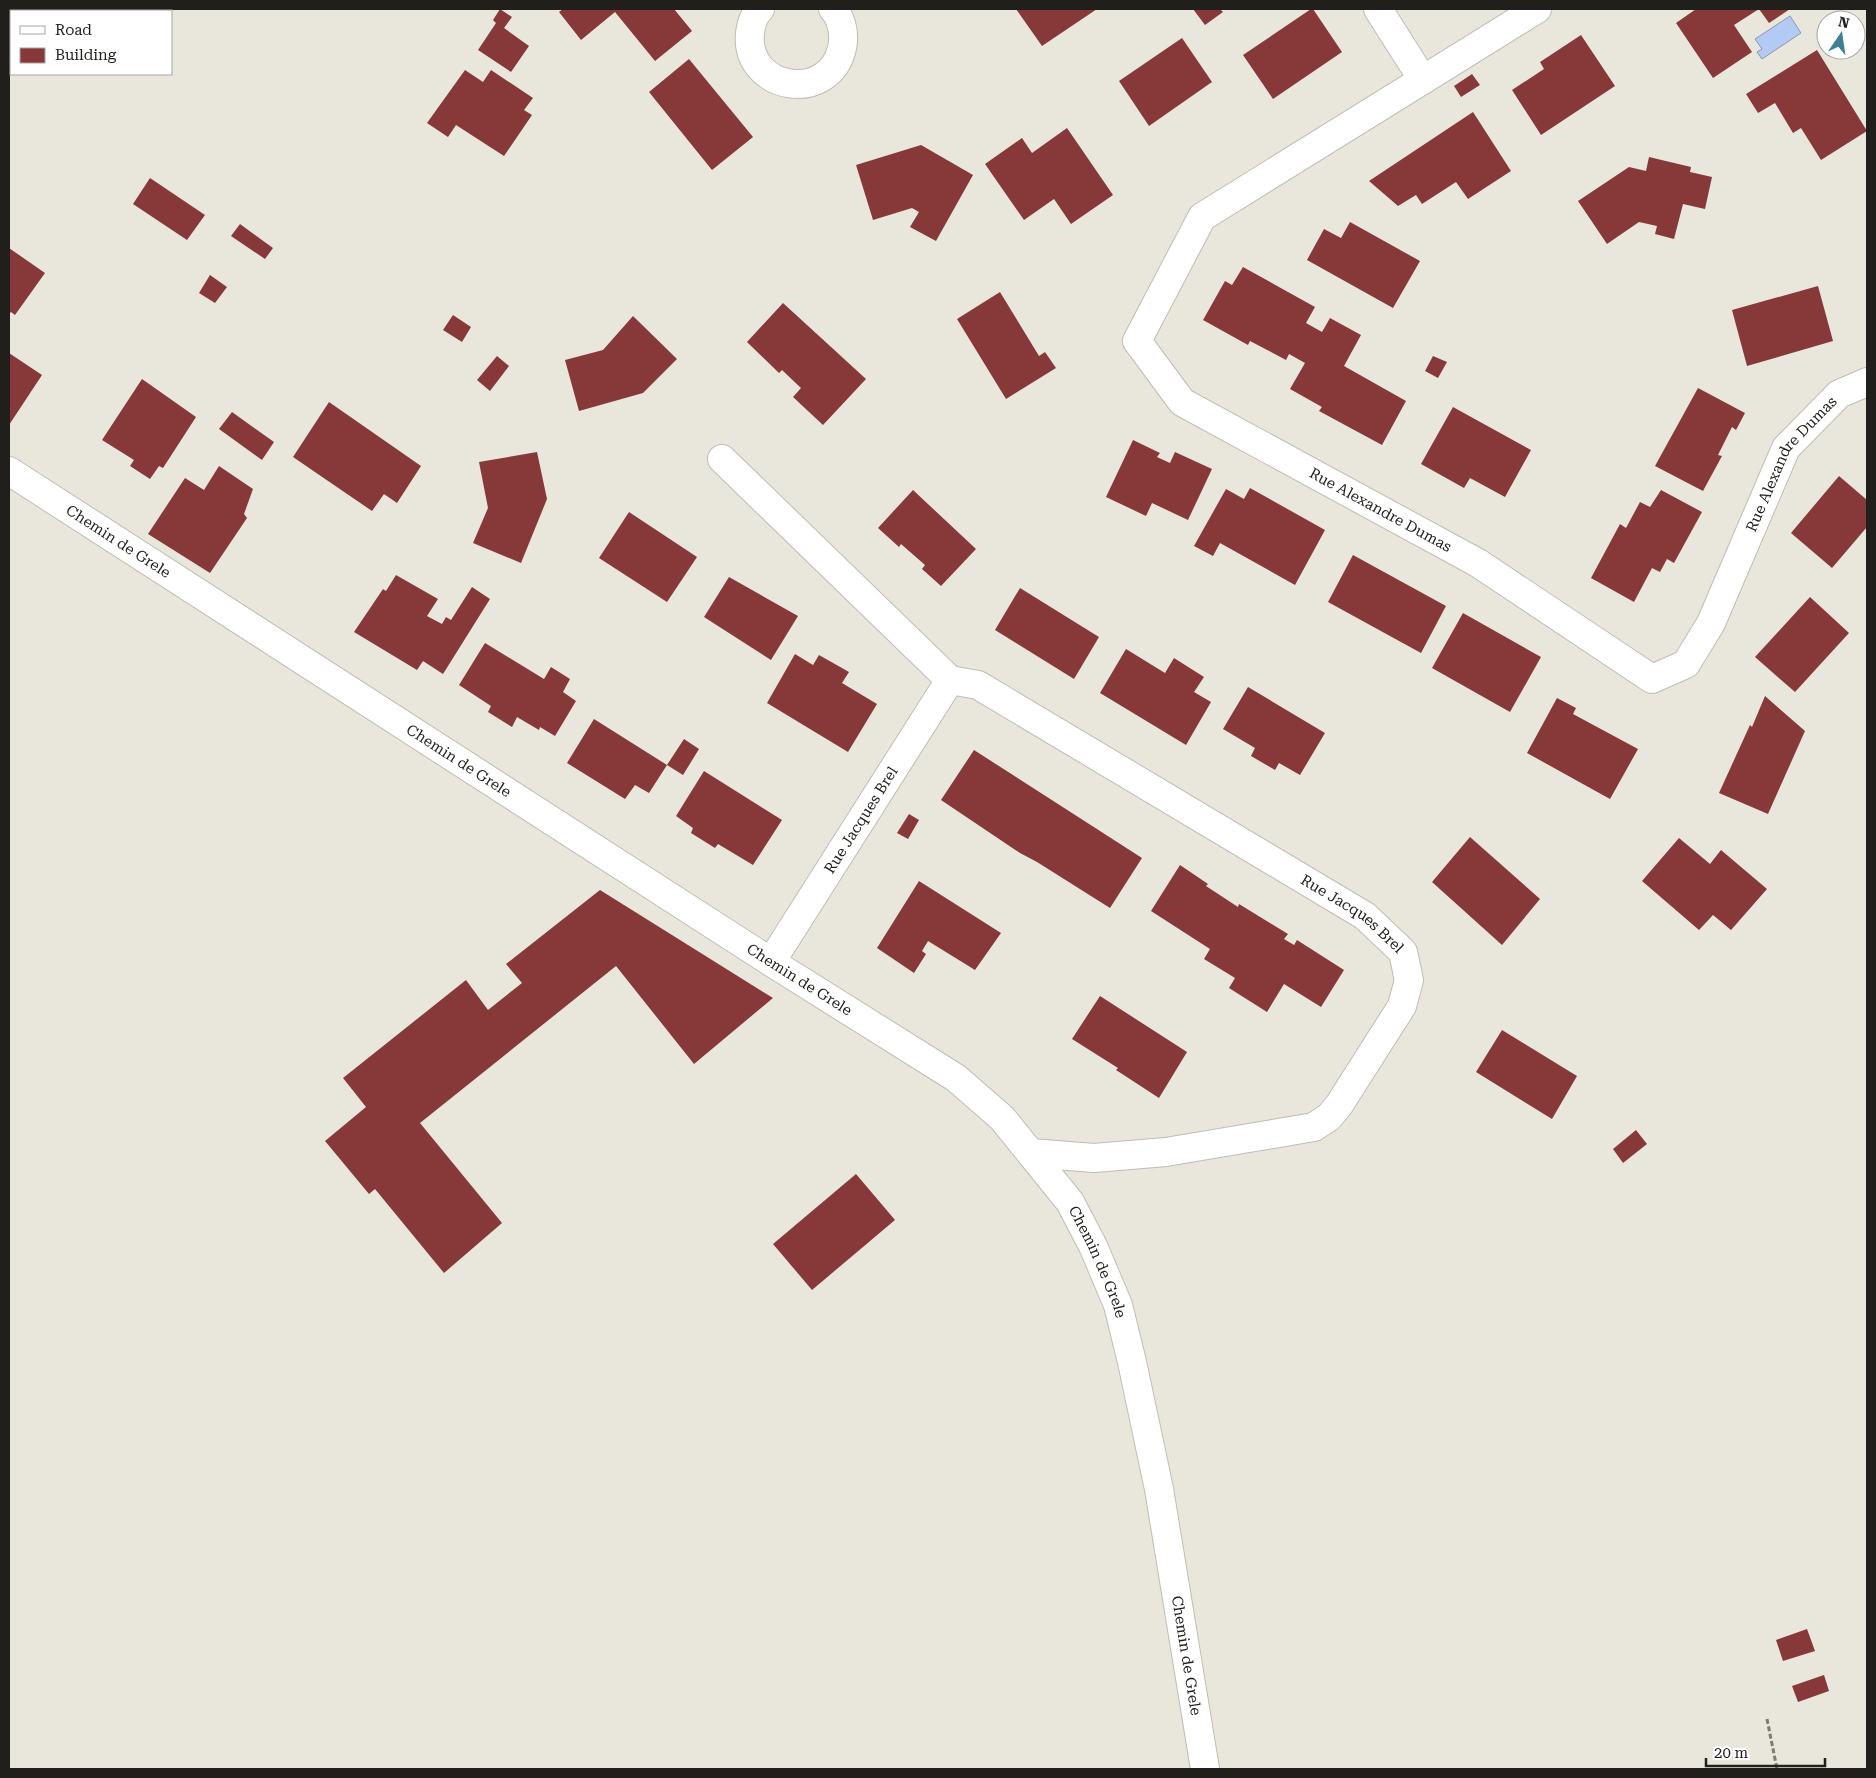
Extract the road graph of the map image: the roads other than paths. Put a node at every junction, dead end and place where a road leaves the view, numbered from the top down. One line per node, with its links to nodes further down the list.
1 (760, 9): 2 (street)
2 (833, 9)
3 (1378, 9): 5 (street)
4 (1537, 9): 5 (street, Rue Alexandre Dumas)
5 (1423, 80): 6 (street, Rue Alexandre Dumas)
6 (1867, 382)
7 (722, 459): 9 (street)
8 (9, 471): 10 (street, Chemin de Grele)
9 (950, 680): 10 (street, Rue Jacques Brel); 11 (street, Rue Jacques Brel)
10 (771, 962): 11 (street, Chemin de Grele)
11 (1031, 1153): 12 (street, Chemin de Grele)
12 (1205, 1769)

